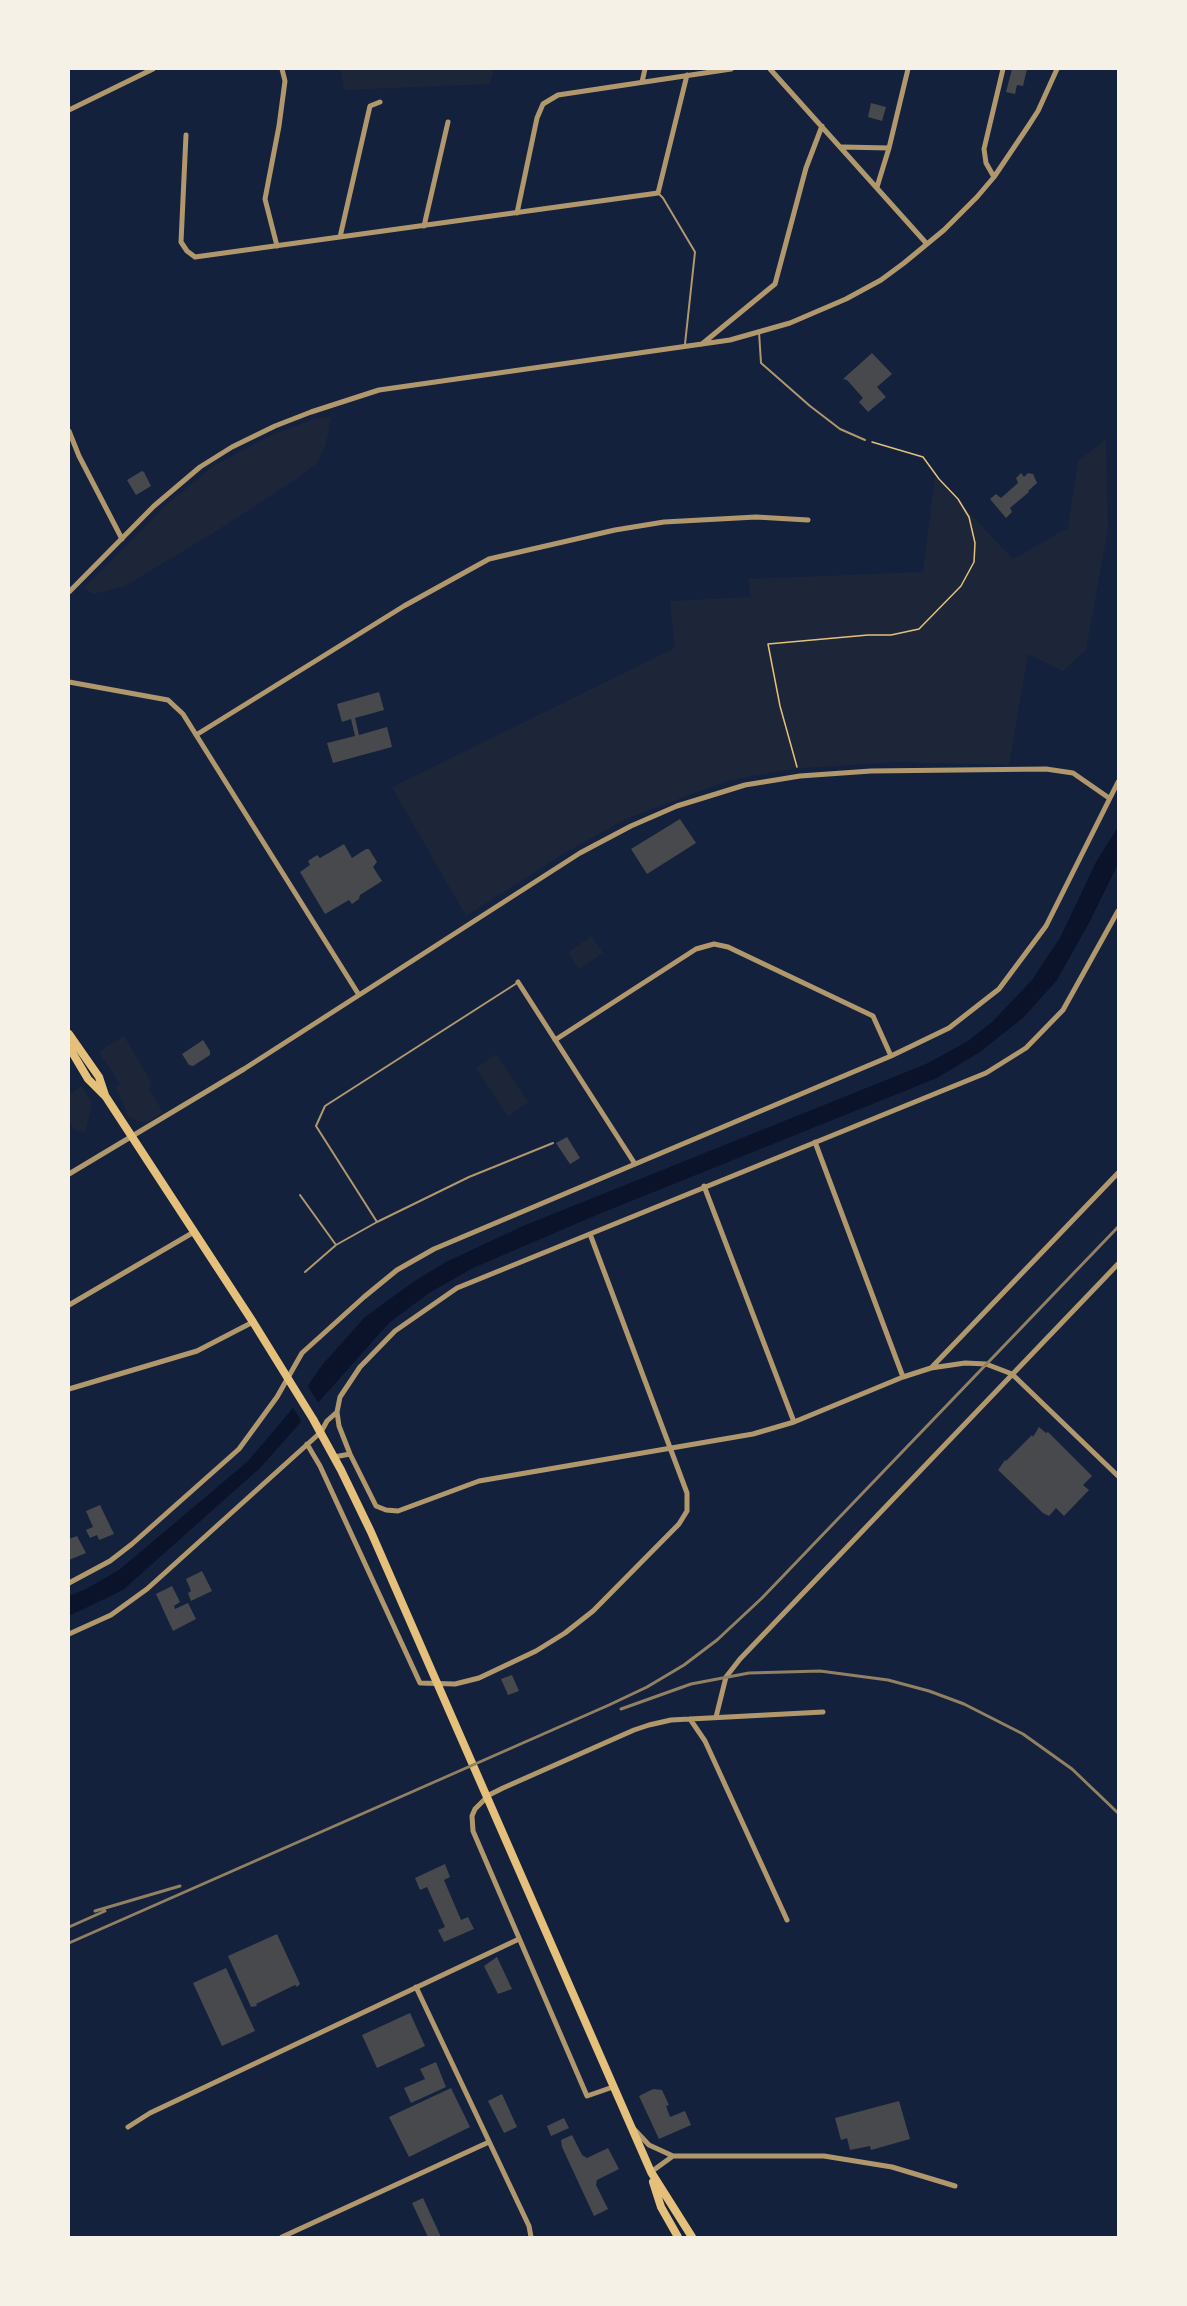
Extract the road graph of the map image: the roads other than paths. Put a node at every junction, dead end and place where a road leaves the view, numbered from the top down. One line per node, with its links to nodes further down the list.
1 (153, 69): 12 (street)
2 (282, 69): 25 (street)
3 (645, 69): 10 (street)
4 (730, 69): 9 (street)
5 (770, 69): 14 (street)
6 (909, 69): 17 (street)
7 (1003, 69): 18 (street)
8 (1058, 69): 18 (street)
9 (687, 75): 10 (street); 20 (street)
10 (642, 82): 21 (street)
11 (380, 102): 23 (street)
12 (69, 110)
13 (448, 122): 22 (street)
14 (822, 126): 16 (street); 27 (street)
15 (186, 135): 25 (street)
16 (842, 147): 17 (street); 19 (street)
17 (889, 148): 19 (street)
18 (994, 177): 24 (street)
19 (877, 187): 24 (street)
20 (658, 193): 21 (street); 28 (lane)
21 (517, 213): 22 (street)
22 (424, 226): 23 (street)
23 (340, 237): 25 (street)
24 (927, 244): 26 (street)
25 (277, 246)
26 (759, 333): 27 (street); 30 (lane)
27 (701, 345): 28 (street)
28 (685, 347): 32 (street)
29 (69, 431): 32 (street)
30 (866, 440)
31 (808, 520): 35 (street)
32 (122, 539): 33 (street)
33 (69, 592)
34 (69, 682): 35 (street)
35 (196, 735): 40 (street)
36 (1118, 782): 37 (street)
37 (1109, 798): 40 (street); 44 (street)
38 (1118, 911): 47 (street)
39 (518, 982): 42 (street); 54 (lane)
40 (358, 995): 46 (street)
41 (69, 1034): 45 (main road)
42 (555, 1041): 44 (street); 49 (street)
43 (69, 1047): 45 (main road)
44 (891, 1056): 49 (street)
45 (106, 1097): 46 (main road)
46 (131, 1136): 51 (street); 55 (main road)
47 (815, 1142): 52 (street); 65 (street)
48 (553, 1143): 54 (lane)
49 (634, 1164): 64 (street)
50 (1118, 1173): 62 (street)
51 (69, 1174)
52 (704, 1186): 56 (street); 68 (street)
53 (300, 1195): 57 (lane)
54 (378, 1222): 57 (lane)
55 (194, 1232): 60 (street); 61 (main road)
56 (590, 1234): 67 (street); 71 (street)
57 (336, 1245): 59 (lane)
58 (1118, 1264): 63 (street)
59 (305, 1272)
60 (69, 1305)
61 (253, 1322): 64 (main road); 66 (street)
62 (931, 1368): 63 (street); 65 (street)
63 (1012, 1374): 74 (street); 78 (street)
64 (288, 1377): 69 (main road); 75 (street)
65 (903, 1377): 68 (street)
66 (69, 1389)
67 (337, 1412): 69 (street); 72 (street)
68 (794, 1422): 71 (street)
69 (321, 1432): 70 (street); 73 (main road)
70 (307, 1444): 71 (street); 76 (street)
71 (668, 1447): 72 (street)
72 (350, 1454): 73 (street)
73 (334, 1457): 83 (main road)
74 (1118, 1476)
75 (69, 1583)
76 (69, 1634)
77 (823, 1712): 78 (street)
78 (716, 1717): 79 (street)
79 (690, 1719): 80 (street); 81 (street)
80 (787, 1920)
81 (519, 1939): 82 (street); 83 (street)
82 (416, 1987): 85 (street); 86 (street)
83 (614, 2087): 84 (main road)
84 (630, 2125): 87 (street); 88 (main road)
85 (128, 2127)
86 (489, 2142): 90 (street); 91 (street)
87 (674, 2156): 88 (street); 89 (street)
88 (651, 2172): 92 (main road); 93 (main road)
89 (955, 2186)
90 (282, 2237)
91 (531, 2237)
92 (678, 2237)
93 (692, 2237)

